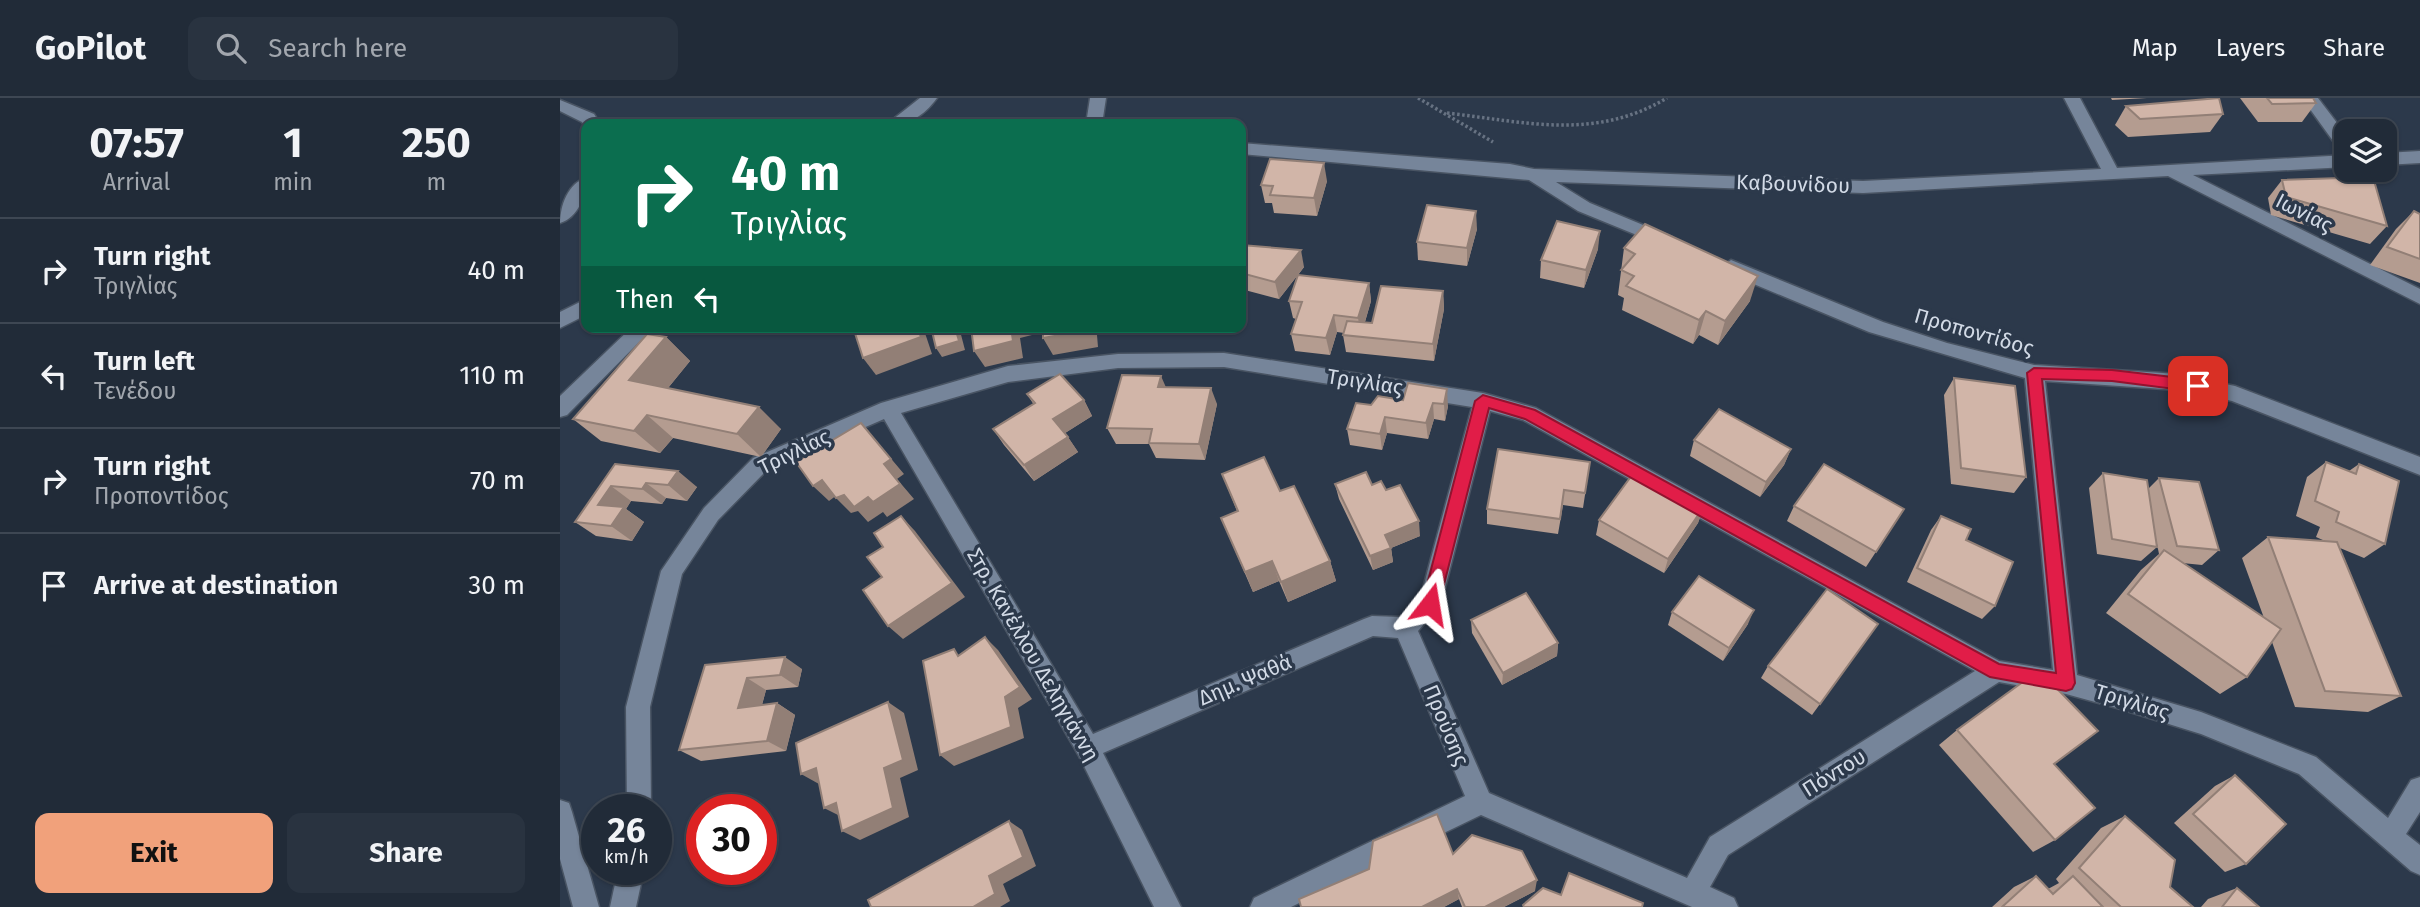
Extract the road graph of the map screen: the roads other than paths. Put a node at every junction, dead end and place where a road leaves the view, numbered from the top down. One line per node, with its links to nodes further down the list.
1 (929, 98): 7 (street)
2 (1098, 98): 8 (street)
3 (2072, 98): 15 (street)
4 (2309, 98): 9 (street)
5 (560, 105): 6 (street)
6 (589, 119)
7 (904, 119)
8 (1095, 119)
9 (2334, 131)
10 (1246, 149): 16 (street, Καβουνίδου)
11 (2420, 157): 12 (street)
12 (2397, 158)
13 (2334, 162): 14 (street, Καβουνίδου)
14 (2167, 169): 15 (street, Καβουνίδου); 21 (street, Ιωνίας)
15 (2112, 174): 16 (street, Καβουνίδου)
16 (1534, 175): 19 (street)
17 (581, 190): 18 (street)
18 (560, 217)
19 (1685, 249)
20 (1711, 259): 25 (street, Προποντίδος)
21 (2420, 297)
22 (581, 309): 23 (street)
23 (560, 321)
24 (638, 333): 28 (street)
25 (2034, 373): 29 (street, Προποντίδος); 32 (street)
26 (1483, 401): 27 (street, Τριγλίας); 30 (street); 31 (street, Τριγλίας)
27 (888, 408): 33 (street, Στρ. Κανέλλου Δεληγιάννη); 35 (street, Τριγλίας)
28 (560, 409)
29 (2420, 466)
30 (1405, 628): 33 (street, Δημ. Ψαθά); 36 (street, Προύσης)
31 (1996, 671): 32 (street, Τριγλίας); 41 (street, Πόντου)
32 (2066, 683): 38 (street, Τριγλίας)
33 (1088, 748): 44 (street, Στρ. Κανέλλου Δεληγιάννη)
34 (2420, 789): 38 (street)
35 (639, 794)
36 (1479, 802): 41 (street); 45 (street)
37 (560, 812): 42 (street)
38 (2390, 836): 39 (street, Τριγλίας)
39 (2420, 862)
40 (628, 885): 43 (street)
41 (1692, 894): 46 (street)
42 (586, 907)
43 (623, 907)
44 (1168, 907)
45 (1263, 907)
46 (1725, 907)

